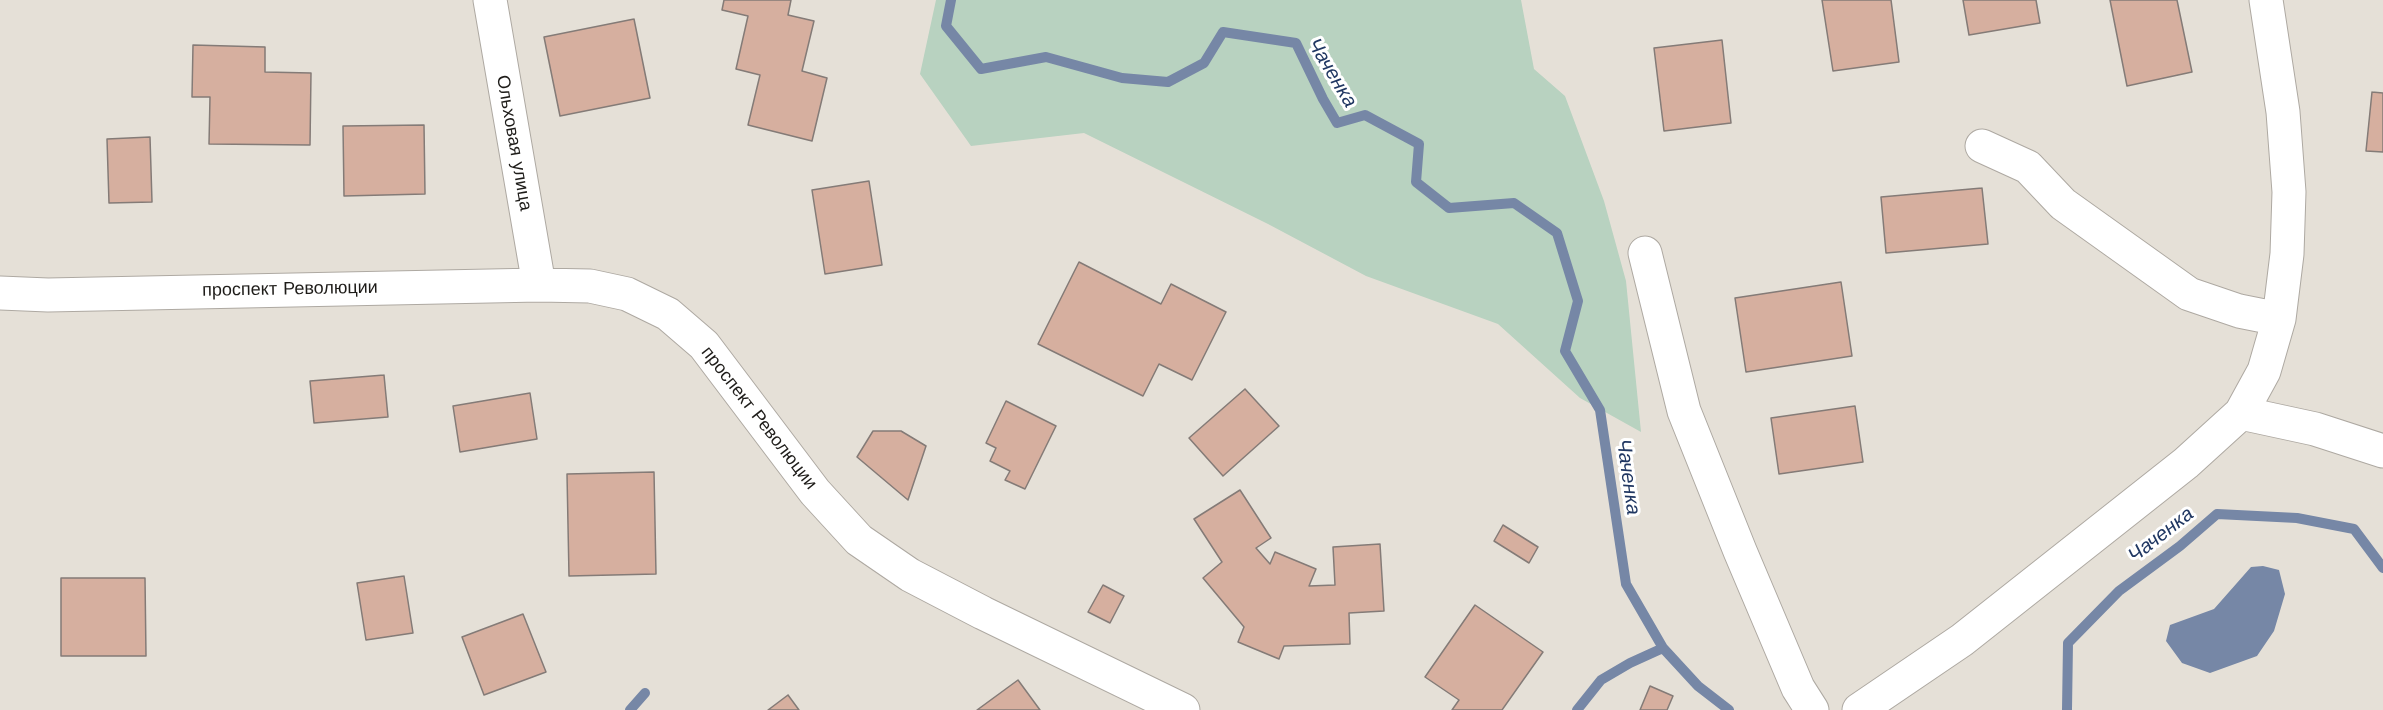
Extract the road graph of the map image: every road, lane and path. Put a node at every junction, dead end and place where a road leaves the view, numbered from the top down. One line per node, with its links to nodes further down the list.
1 (490, 0): 5 (street, Ольховая улица)
2 (2266, 0): 7 (street)
3 (1982, 146): 7 (street)
4 (1645, 253): 11 (street)
5 (539, 285): 6 (street, проспект Революции); 10 (street, проспект Революции)
6 (0, 293)
7 (2279, 319): 8 (street)
8 (2241, 413): 9 (street); 12 (street)
9 (2383, 451)
10 (1183, 710)
11 (1812, 710)
12 (1859, 710)

